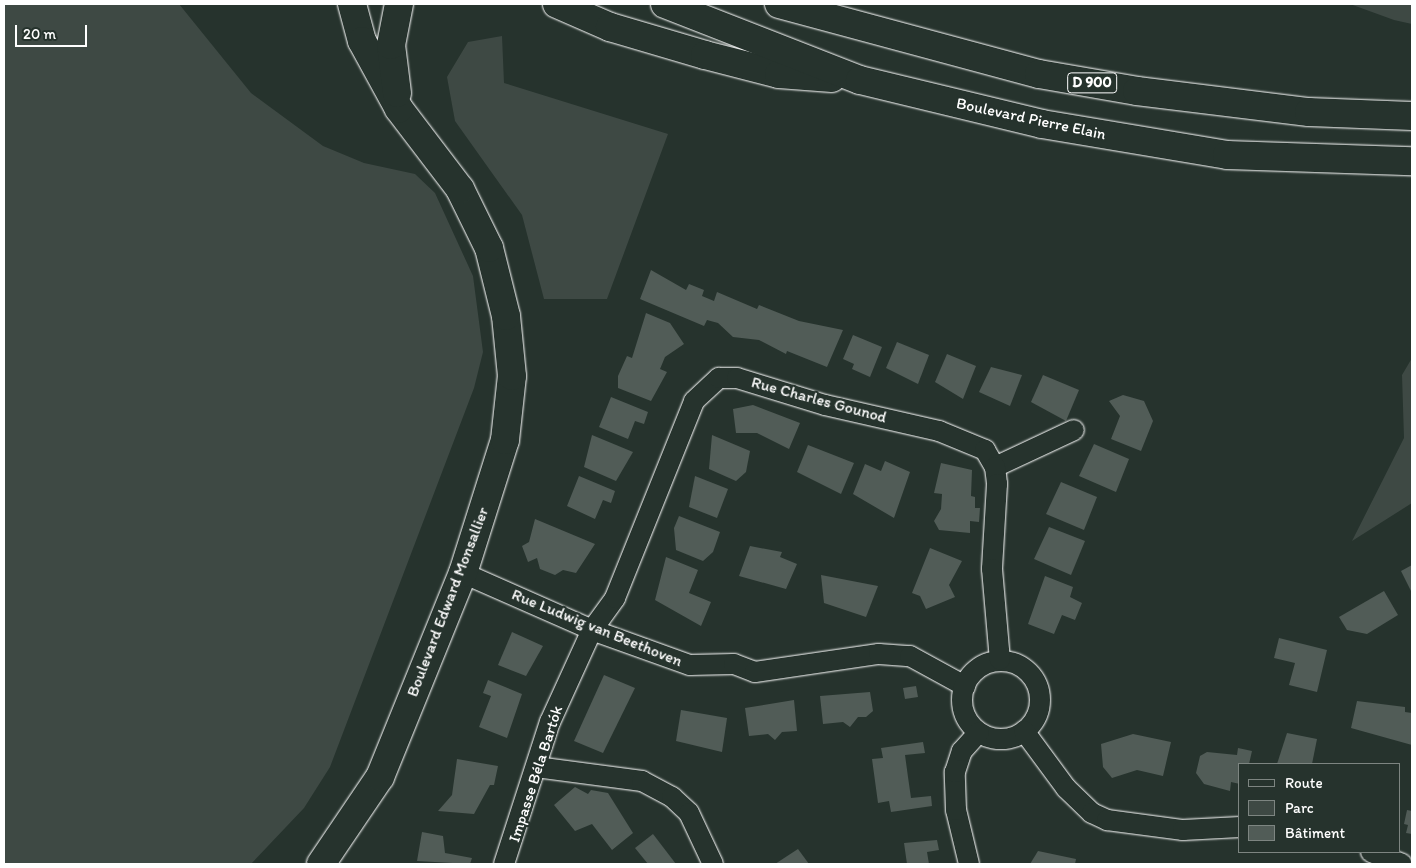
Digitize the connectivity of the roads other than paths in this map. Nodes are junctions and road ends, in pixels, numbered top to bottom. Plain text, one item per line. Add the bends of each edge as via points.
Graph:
1 (352, 4) edge
2 (399, 4) edge
3 (557, 4) edge
4 (665, 4) edge
5 (779, 4) edge
6 (860, 80) junction
7 (399, 110) junction
8 (1412, 116) edge
9 (1412, 161) edge
10 (1074, 430) dead end
11 (995, 467) junction
12 (463, 573) junction
13 (592, 630) junction
14 (1000, 660) junction
15 (965, 686) junction
16 (1024, 731) junction
17 (979, 732) junction
18 (536, 767) junction
19 (1238, 828) edge
20 (1374, 853) edge
21 (711, 861) edge
22 (321, 864) edge
23 (504, 864) edge
24 (969, 864) edge
25 (1402, 864) edge

1 - 7 main road, Boulevard Edward Monsallier via 362,41
2 - 7 main road via 391,45
3 - 6 main road via 610,27 714,58 780,74
4 - 6 main road, Boulevard Pierre Elain
5 - 8 main road, D 900 via 929,47 1117,88 1309,112
6 - 9 main road, Boulevard Pierre Elain via 1042,124 1227,155
7 - 12 main road, Boulevard Edward Monsallier via 460,189 488,248 506,316 512,376 505,440
10 - 11 street
11 - 13 street, Rue Charles Gounod via 985,450 972,440 825,405 737,378 719,378 694,401 615,598
11 - 14 street via 992,568
12 - 13 street, Rue Ludwig van Beethoven
12 - 22 main road, Boulevard Edward Monsallier via 380,777
13 - 15 street, Rue Ludwig van Beethoven via 690,665 734,664 755,672 879,654 910,656
13 - 18 street, Impasse Béla Bartók via 550,722
14 - 15 street via 977,669
14 - 16 street via 1028,671 1039,690 1038,713
15 - 17 street via 964,712
16 - 17 street via 1002,738
16 - 19 street via 1066,788 1092,813 1107,820 1183,830
17 - 24 street via 962,751 955,772 956,810
18 - 21 street via 642,781 672,797 689,813
18 - 23 street, Impasse Béla Bartók
20 - 25 street

